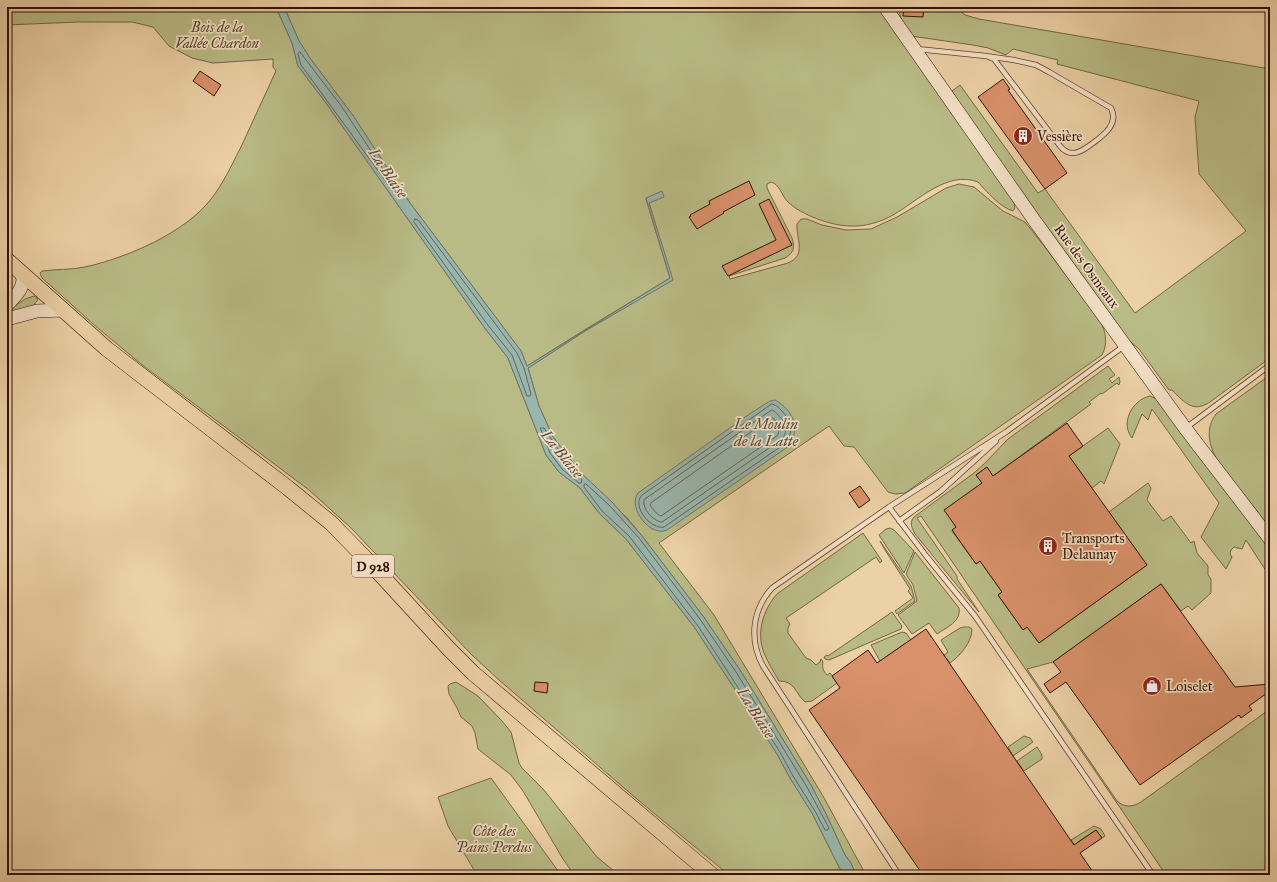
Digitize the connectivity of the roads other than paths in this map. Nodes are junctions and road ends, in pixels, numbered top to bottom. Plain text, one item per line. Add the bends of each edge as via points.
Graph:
1 (885, 7) edge
2 (914, 49) junction
3 (986, 56) junction
4 (7, 260) edge
5 (20, 271) junction
6 (7, 305) edge
7 (64, 310) junction
8 (7, 319) edge
9 (1125, 345) junction
10 (1270, 365) edge
11 (1185, 428) junction
12 (1006, 432) junction
13 (889, 507) junction
14 (899, 521) junction
15 (1270, 540) edge
16 (712, 875) edge
17 (899, 875) edge
18 (1153, 875) edge

1 - 2 main road, Rue des Osmeaux
2 - 3 lane
2 - 9 main road, Rue des Osmeaux
3 - 3 lane via 1028,63 1049,72 1111,108 1113,115 1110,128 1080,152 1071,153 1063,150 997,62
4 - 5 main road, D 928
5 - 6 main road via 23,282
5 - 7 main road, D 928
7 - 8 main road via 37,311
7 - 16 main road, D 928 via 107,349 316,510 364,557 472,673
9 - 11 main road, Rue des Osmeaux
9 - 12 lane
10 - 11 lane
11 - 15 main road, Rue des Osmeaux
12 - 13 lane
12 - 14 lane via 941,491
13 - 14 lane
13 - 17 lane via 772,588 761,603 754,632 756,651 763,666
14 - 18 lane via 975,616

